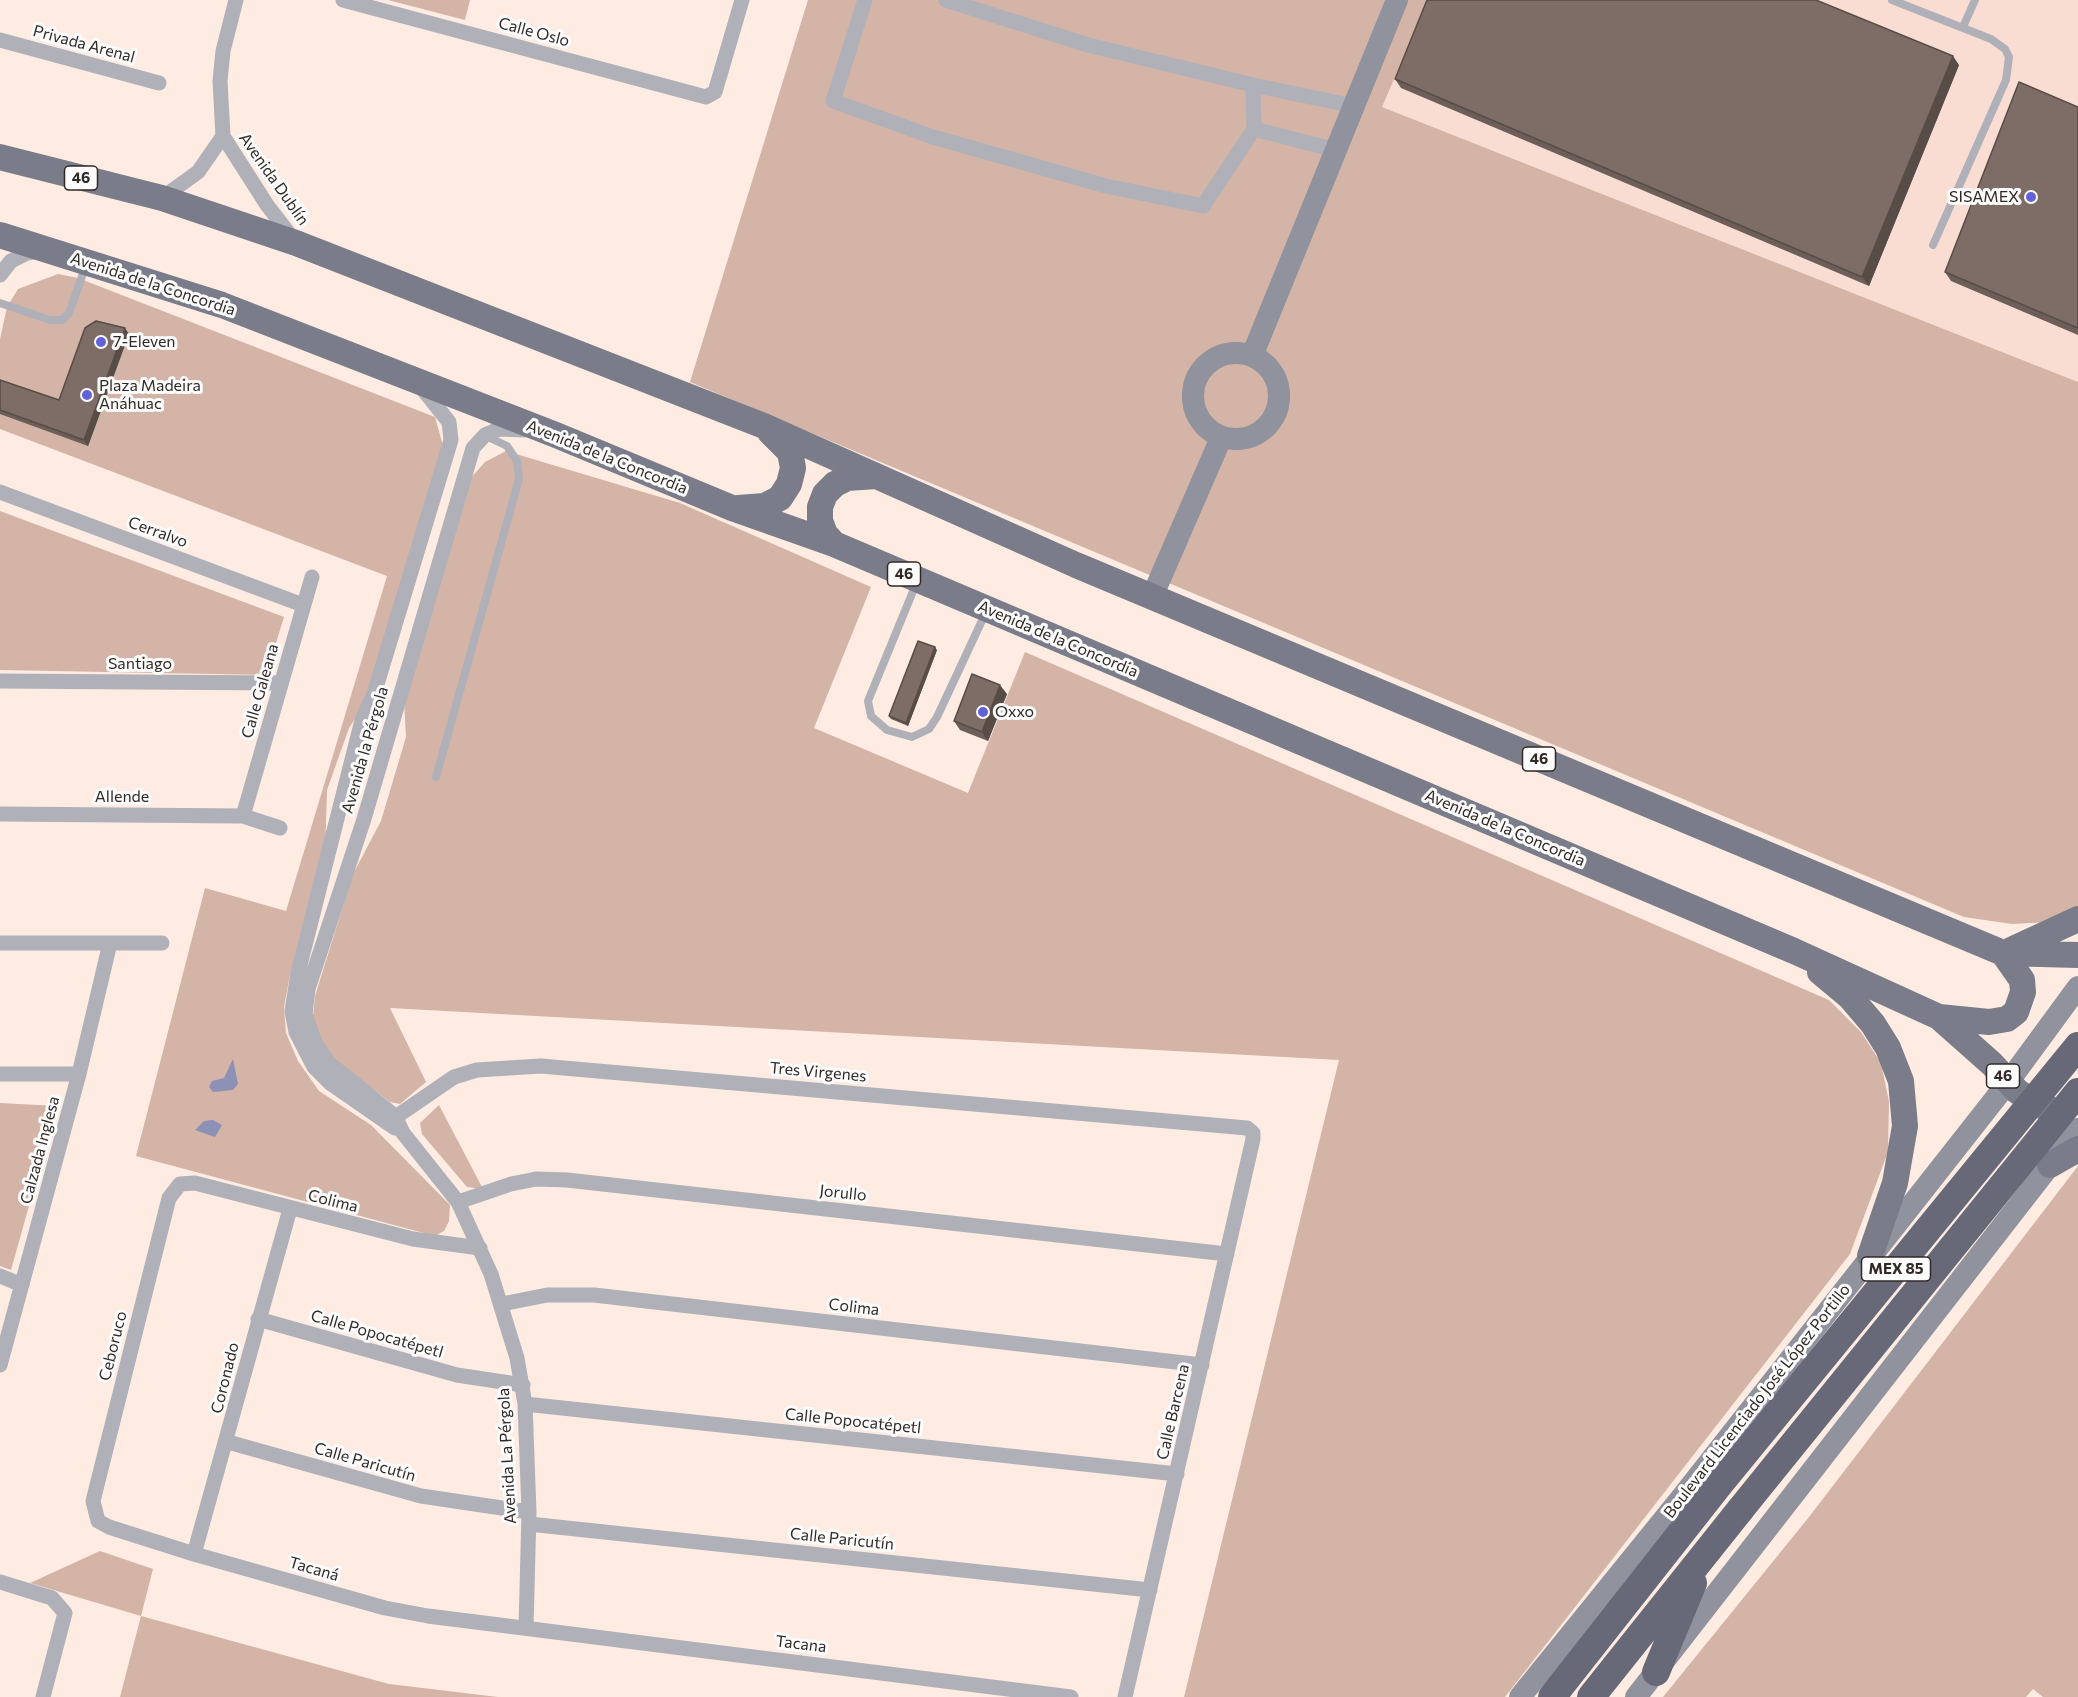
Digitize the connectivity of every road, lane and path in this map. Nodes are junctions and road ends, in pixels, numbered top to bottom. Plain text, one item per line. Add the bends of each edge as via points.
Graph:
1 (236, 0) edge
2 (343, 0) edge
3 (742, 0) edge
4 (865, 0) edge
5 (946, 0) edge
6 (1397, 0) edge
7 (1892, 0) edge
8 (1975, 0) edge
9 (1963, 27) junction
10 (0, 40) edge
11 (159, 83) dead end
12 (1253, 85) junction
13 (1354, 106) junction
14 (1254, 129) junction
15 (223, 136) junction
16 (1336, 150) junction
17 (0, 157) edge
18 (162, 198) junction
19 (0, 235) edge
20 (296, 243) junction
21 (1933, 245) dead end
22 (52, 250) junction
23 (87, 261) junction
24 (0, 276) edge
25 (0, 303) edge
26 (1252, 356) junction
27 (414, 380) junction
28 (764, 426) junction
29 (485, 435) junction
30 (556, 435) junction
31 (1221, 438) junction
32 (876, 476) junction
33 (0, 492) edge
34 (732, 508) junction
35 (834, 544) junction
36 (312, 577) dead end
37 (918, 580) junction
38 (1152, 597) junction
39 (303, 605) junction
40 (987, 609) junction
41 (0, 681) edge
42 (281, 683) junction
43 (374, 694) junction
44 (397, 702) junction
45 (436, 777) dead end
46 (0, 814) edge
47 (243, 816) junction
48 (280, 828) dead end
49 (332, 839) junction
50 (354, 844) junction
51 (2078, 919) edge
52 (0, 943) edge
53 (110, 943) junction
54 (162, 943) dead end
55 (1794, 951) junction
56 (2003, 953) junction
57 (2078, 955) edge
58 (2078, 987) edge
59 (1939, 1017) junction
60 (2078, 1046) edge
61 (0, 1074) edge
62 (79, 1074) junction
63 (2009, 1081) junction
64 (2078, 1092) edge
65 (2078, 1109) edge
66 (391, 1120) junction
67 (2078, 1129) edge
68 (1253, 1140) joint
69 (2078, 1149) edge
70 (1951, 1152) junction
71 (2050, 1164) junction
72 (180, 1184) joint
73 (458, 1202) junction
74 (2020, 1203) junction
75 (290, 1209) junction
76 (480, 1248) junction
77 (1227, 1254) junction
78 (1870, 1256) junction
79 (0, 1276) edge
80 (22, 1285) junction
81 (502, 1304) junction
82 (258, 1319) junction
83 (0, 1365) edge
84 (1202, 1365) junction
85 (523, 1385) junction
86 (525, 1404) junction
87 (228, 1442) junction
88 (1177, 1474) junction
89 (529, 1518) junction
90 (98, 1521) joint
91 (1706, 1551) junction
92 (194, 1554) junction
93 (0, 1582) edge
94 (1150, 1590) junction
95 (526, 1628) junction
96 (1656, 1672) junction
97 (1126, 1695) edge
98 (43, 1697) edge
99 (1071, 1697) edge
100 (1520, 1697) edge
101 (1552, 1697) edge
102 (1592, 1697) edge
103 (1636, 1697) edge

1 - 15 street, Avenida Dublín via 220,81
2 - 3 street, Calle Oslo via 706,97 715,92
4 - 14 street via 833,101 933,138 1106,186 1203,206
5 - 12 street via 1088,45
6 - 13 street
7 - 9 lane
8 - 9 lane
9 - 21 lane via 2005,49 2009,66
10 - 11 street, Privada Arenal
12 - 13 street
12 - 14 street
13 - 16 street
14 - 16 street
15 - 18 street, Avenida Dublín via 198,172
15 - 20 street, Avenida Dublín
16 - 26 street
17 - 18 main road, 46
18 - 20 main road, 46
19 - 22 main road, Avenida de la Concordia / 46
20 - 28 main road, 46
22 - 23 main road, Avenida de la Concordia / 46
22 - 24 street via 27,253 11,261
23 - 25 lane via 69,313 62,320 50,320
23 - 27 main road, Avenida de la Concordia / 46 via 222,305
26 - 31 street via 1275,375 1279,405 1264,430 1236,440
26 - 31 street via 1239,352 1219,356 1202,368 1195,380 1192,394 1196,414
27 - 30 main road, Avenida de la Concordia / 46
27 - 43 street, Avenida la Pérgola via 449,422 451,440
28 - 32 main road, 46
28 - 34 main road via 790,452 793,468 789,484 780,498 765,507
29 - 30 street via 499,429
29 - 44 street, Avenida la Pérgola via 473,448
29 - 45 lane via 507,447 517,461 519,479
30 - 34 main road, Avenida de la Concordia / 46
31 - 38 street
32 - 35 main road via 847,478 825,494 820,521
32 - 38 main road, 46
33 - 39 street, Cerralvo
34 - 35 main road, Avenida de la Concordia / 46
35 - 37 main road, Avenida de la Concordia / 46
36 - 39 street, Calle Galeana
37 - 40 main road, Avenida de la Concordia / 46
37 - 40 lane via 868,701 871,716 887,730 912,737 929,729
38 - 56 main road, 46
39 - 42 street, Calle Galeana
40 - 55 main road, Avenida de la Concordia / 46
41 - 42 street, Santiago
42 - 47 street, Calle Galeana
43 - 44 street
43 - 49 street, Avenida la Pérgola via 362,720
44 - 50 street, Avenida la Pérgola
46 - 47 street, Allende
47 - 48 street, Allende
49 - 50 street
49 - 66 street, Avenida la Pérgola via 298,973 292,1011 296,1032 322,1075
50 - 66 street, Avenida la Pérgola via 308,989 305,1014 315,1042 329,1063
51 - 56 main road
52 - 53 street
53 - 54 street
53 - 62 street, Calzada Inglesa
55 - 59 main road, Avenida de la Concordia / 46
55 - 78 main road via 1850,997 1873,1024 1901,1081 1905,1126 1895,1183
56 - 57 main road, 46
56 - 59 main road via 2022,980 2023,992 2016,1012 2007,1019 1989,1022
58 - 63 street, Boulevard Licenciado José López Portillo
59 - 63 main road, Avenida de la Concordia / 46
60 - 101 highway, Boulevard Licenciado José López Portillo / MEX 85, bridge via 1714,1491
61 - 62 street
62 - 80 street, Calzada Inglesa
63 - 65 main road, Avenida de la Concordia / 46 via 2042,1106
63 - 70 street, Boulevard Licenciado José López Portillo
64 - 91 highway, MEX 85, bridge
66 - 68 street, Tres Virgenes via 454,1077 477,1070 540,1066 1239,1126 1253,1133
66 - 73 street, Avenida La Pérgola
67 - 71 street
68 - 77 street, Calle Barcena
69 - 71 main road
70 - 74 street via 1972,1142 2006,1150 2020,1169 2024,1192
70 - 78 street, Boulevard Licenciado José López Portillo
71 - 74 street
72 - 75 street, Colima via 195,1183
72 - 90 street, Ceboruco via 169,1198 93,1501
73 - 76 street, Avenida La Pérgola
73 - 77 street, Jorullo via 511,1184 536,1179 567,1180
74 - 96 street
75 - 76 street, Colima via 413,1239
75 - 82 street, Coronado
76 - 81 street, Avenida La Pérgola
77 - 84 street, Calle Barcena
78 - 100 street, Boulevard Licenciado José López Portillo
79 - 80 street
80 - 83 street, Calzada Inglesa
81 - 84 street, Colima via 547,1295 594,1295
81 - 85 street, Avenida La Pérgola
82 - 85 street, Calle Popocatépetl via 457,1375
82 - 87 street, Coronado
84 - 88 street, Calle Barcena
85 - 86 street, Avenida La Pérgola
86 - 88 street, Calle Popocatépetl
86 - 89 street, Avenida La Pérgola
87 - 89 street, Calle Paricutín via 421,1496
87 - 92 street, Coronado
88 - 94 street, Calle Barcena
89 - 94 street, Calle Paricutín
89 - 95 street, Avenida La Pérgola
90 - 92 street, Tacaná
91 - 96 highway
91 - 102 highway, MEX 85
92 - 95 street, Tacaná via 385,1608
93 - 98 street via 52,1598 65,1613
94 - 97 street, Calle Barcena
95 - 99 street, Tacana
96 - 103 street

